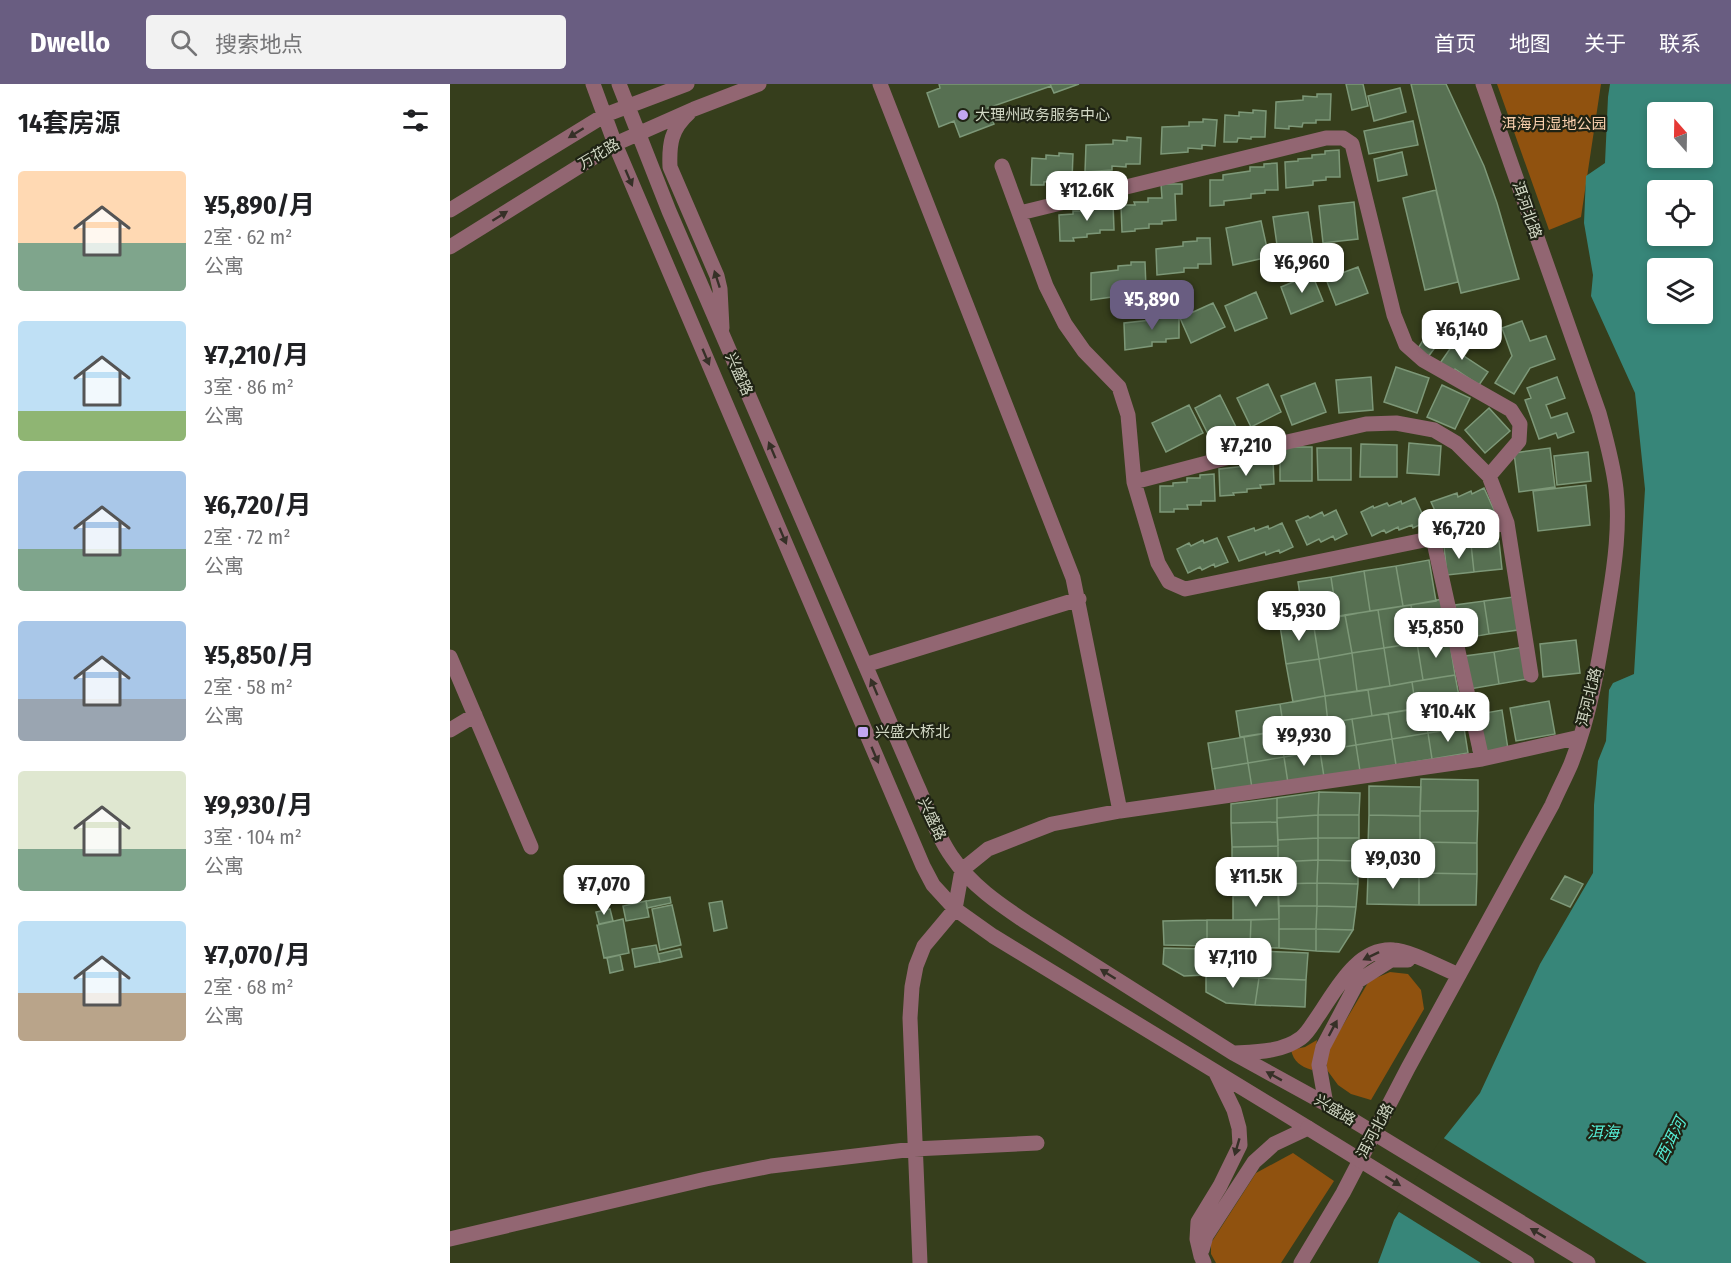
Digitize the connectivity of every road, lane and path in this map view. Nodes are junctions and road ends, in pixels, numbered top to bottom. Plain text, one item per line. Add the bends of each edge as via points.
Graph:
1 (593, 84) edge
2 (619, 84) edge
3 (687, 84) edge
4 (759, 84) edge
5 (879, 84) edge
6 (1483, 84) edge
7 (627, 106) junction
8 (694, 109) junction
9 (605, 115) junction
10 (637, 133) junction
11 (615, 144) junction
12 (1002, 166) dead end
13 (450, 210) edge
14 (1020, 213) junction
15 (450, 247) edge
16 (722, 337) junction
17 (1489, 476) junction
18 (1134, 482) junction
19 (1507, 523) junction
20 (1433, 538) junction
21 (1078, 599) junction
22 (450, 657) edge
23 (865, 665) junction
24 (1531, 675) dead end
25 (475, 715) junction
26 (450, 730) edge
27 (1580, 737) junction
28 (1482, 759) junction
29 (1120, 811) junction
30 (531, 847) dead end
31 (962, 870) junction
32 (955, 909) junction
33 (1426, 961) junction
34 (1459, 975) junction
35 (1233, 1053) junction
36 (1216, 1073) junction
37 (1326, 1104) junction
38 (1308, 1128) junction
39 (1037, 1143) dead end
40 (914, 1149) junction
41 (450, 1239) edge
42 (1202, 1260) edge
43 (920, 1263) edge
44 (1301, 1263) edge
45 (1527, 1263) edge
46 (1588, 1263) edge

1 - 9 street, 兴盛路
2 - 7 street, 兴盛路
3 - 7 street, 万花路
4 - 8 street, 万花路
5 - 21 street
6 - 27 street, 洱河北路 via 1599,414 1616,491 1614,565 1602,642
7 - 9 street, 万花路
7 - 10 street, 兴盛路
8 - 10 street, 万花路
16 -> 8 street via 717,276 670,167 675,129
9 - 11 street, 兴盛路
9 -> 13 street, 万花路
10 - 11 street, 万花路
10 - 16 street, 兴盛路
15 -> 11 street, 万花路
11 -> 32 street, 兴盛路 via 923,866 933,885
12 - 14 street
14 - 17 street via 1326,138 1343,138 1352,144 1394,315 1406,345 1423,360 1511,410 1520,424 1519,441
14 - 18 street via 1046,286 1065,324 1084,351 1119,387 1128,415
23 -> 16 street, 兴盛路
17 - 18 street via 1456,442 1434,430 1396,423 1335,430
17 - 19 street
18 - 20 street via 1158,563 1169,582 1185,589
19 - 20 street
19 - 24 street
20 - 28 street
21 - 23 street
21 - 29 street
22 - 25 street
31 -> 23 street, 兴盛路 via 945,847
25 - 26 street
25 - 30 street
27 - 28 street
27 - 34 street, 洱河北路 via 1552,805
28 - 29 street
29 - 31 street via 1022,834 988,849
31 - 32 street
35 -> 31 street, 兴盛路 via 1026,922 995,901
32 - 36 street, 兴盛路
32 - 40 street via 924,946 912,987
33 - 34 street
33 -> 35 street via 1395,950 1372,953 1343,980 1302,1037 1266,1052
37 -> 33 street via 1320,1065 1323,1047 1358,981 1391,960
34 - 44 street, 洱河北路 via 1343,1193
37 -> 35 street, 兴盛路
36 - 38 street, 兴盛路
36 -> 42 street via 1234,1110 1240,1145 1198,1222
46 -> 37 street, 兴盛路, bridge
38 - 42 street via 1275,1144 1254,1162 1206,1236
38 -> 45 street, 兴盛路, bridge
39 - 40 street
40 - 41 street via 771,1166
40 - 43 street

